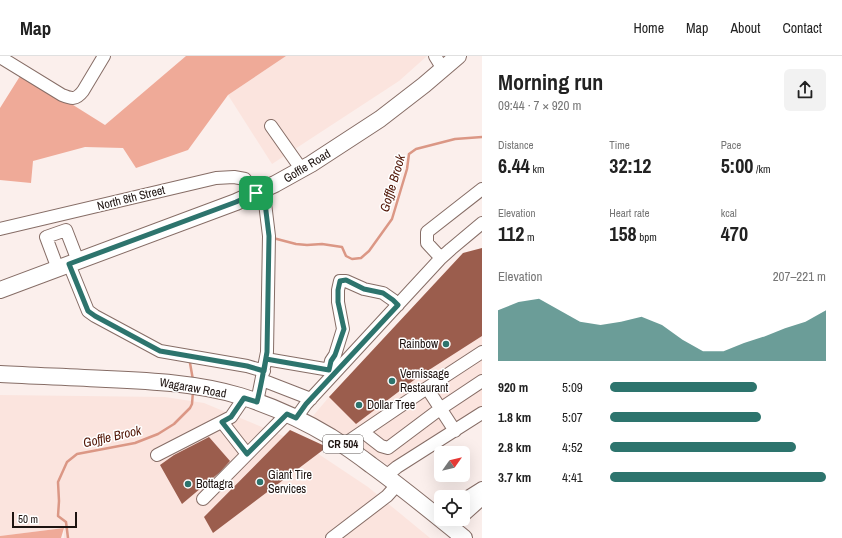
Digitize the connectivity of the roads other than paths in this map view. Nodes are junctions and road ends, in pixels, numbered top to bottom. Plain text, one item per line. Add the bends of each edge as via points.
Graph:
1 (104, 56) edge
2 (458, 56) edge
3 (0, 57) edge
4 (439, 62) edge
5 (271, 126) dead end
6 (302, 170) junction
7 (482, 189) edge
8 (258, 192) junction
9 (482, 223) edge
10 (0, 229) edge
11 (441, 258) junction
12 (68, 265) junction
13 (0, 290) edge
14 (398, 305) junction
15 (482, 352) edge
16 (266, 359) junction
17 (333, 370) junction
18 (0, 374) edge
19 (263, 376) junction
20 (482, 382) edge
21 (427, 388) junction
22 (310, 399) junction
23 (251, 400) junction
24 (440, 409) junction
25 (482, 414) edge
26 (292, 416) junction
27 (222, 422) junction
28 (455, 430) junction
29 (363, 432) junction
30 (343, 445) junction
31 (247, 454) junction
32 (157, 455) dead end
33 (392, 480) junction
34 (482, 488) edge
35 (470, 496) edge
36 (203, 498) dead end
37 (482, 499) edge
38 (470, 510) edge
39 (434, 511) edge
40 (453, 526) edge
41 (332, 538) edge
42 (464, 538) edge

1 - 3 street via 83,91 74,98 49,87
2 - 4 main road, Goffle Road
4 - 6 main road, Goffle Road via 403,102
5 - 6 street
6 - 8 main road, Goffle Road
7 - 11 street via 427,232 427,243
8 - 10 street, North 8th Street via 245,179 216,178
8 - 12 main road, Goffle Road
8 - 16 street via 265,203 269,236
9 - 11 street
11 - 14 street
12 - 13 main road, Goffle Road
12 - 19 street via 88,311 95,316 160,351 247,366
14 - 17 street
14 - 17 street via 383,293 364,289 346,280 340,281 338,302 344,329 331,361
15 - 21 street
16 - 17 street
16 - 19 street
17 - 22 street
18 - 23 main road, Wagaraw Road / CR 504 via 186,385
19 - 22 street
19 - 23 street
20 - 24 street
21 - 24 street
21 - 29 street
22 - 26 street
23 - 26 main road, Wagaraw Road / CR 504
23 - 27 street
24 - 28 street
24 - 29 street via 388,448 381,446
25 - 28 street
26 - 30 main road, Wagaraw Road / CR 504
26 - 31 street
27 - 31 street
27 - 32 street
28 - 33 street via 397,467
29 - 30 street
30 - 33 main road, Wagaraw Road / CR 504
31 - 36 street
33 - 39 main road, Wagaraw Road / CR 504
33 - 41 street via 387,496
34 - 35 street
37 - 38 street
40 - 42 main road, Wagaraw Road / CR 504

